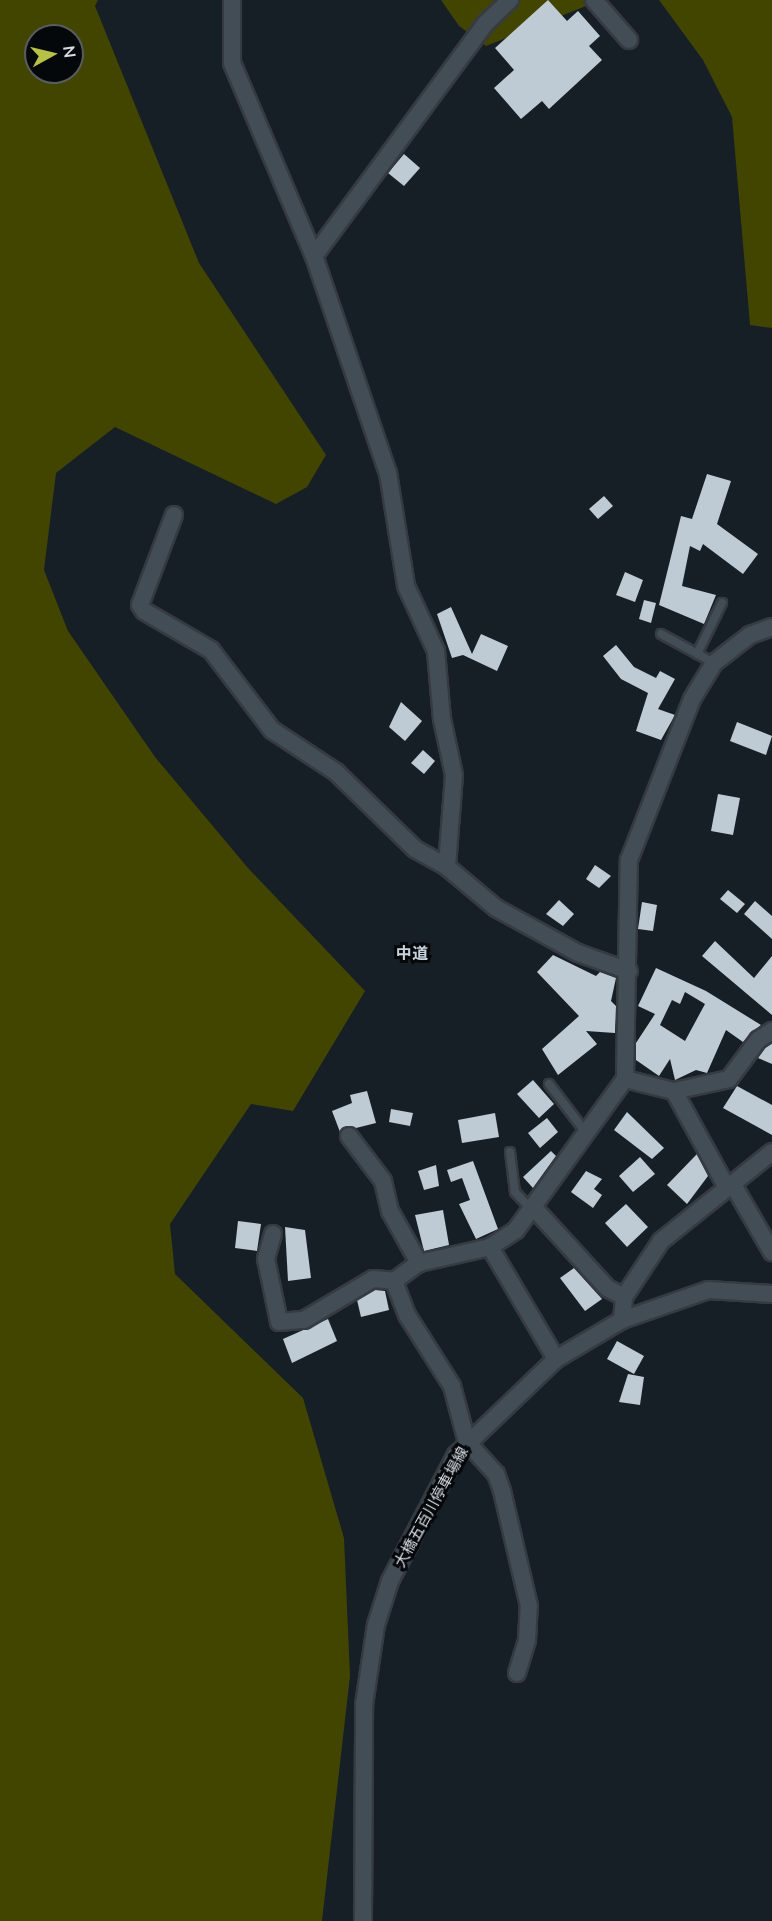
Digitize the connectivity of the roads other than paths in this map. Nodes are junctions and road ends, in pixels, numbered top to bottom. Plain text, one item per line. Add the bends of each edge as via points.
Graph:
1 (232, 0) edge
2 (510, 0) edge
3 (594, 0) edge
4 (629, 40) dead end
5 (314, 256) junction
6 (174, 515) dead end
7 (722, 603) dead end
8 (772, 627) edge
9 (661, 634) dead end
10 (697, 654) junction
11 (714, 663) junction
12 (447, 867) junction
13 (629, 971) junction
14 (772, 1031) edge
15 (625, 1079) junction
16 (549, 1084) dead end
17 (674, 1091) junction
18 (587, 1134) junction
19 (349, 1136) dead end
20 (510, 1152) dead end
21 (772, 1152) edge
22 (729, 1184) junction
23 (533, 1209) junction
24 (273, 1234) dead end
25 (489, 1247) junction
26 (772, 1252) edge
27 (419, 1263) junction
28 (394, 1281) junction
29 (772, 1294) edge
30 (624, 1297) junction
31 (622, 1320) junction
32 (556, 1359) junction
33 (467, 1442) junction
34 (516, 1673) dead end
35 (363, 1921) edge

1 - 5 street via 232,63
2 - 5 street via 485,24
3 - 4 street
5 - 12 street via 388,473 406,586 436,651 442,719 454,775
6 - 12 street via 140,605 144,611 211,650 272,730 336,772 415,849
7 - 10 lane
8 - 11 street via 750,635
9 - 10 lane
10 - 11 lane
11 - 13 street via 692,699 629,860
12 - 13 street via 496,908 578,953
13 - 15 street
14 - 17 street via 758,1040 737,1075
15 - 17 street
15 - 18 street
16 - 18 lane
17 - 22 street
18 - 23 street
19 - 27 street via 383,1181 390,1211
20 - 23 lane via 515,1192
21 - 22 street
22 - 26 street
22 - 30 street via 661,1241
23 - 25 street
23 - 30 street via 607,1288
24 - 28 street via 266,1259 279,1322 304,1320 373,1280
25 - 27 street
25 - 32 street
27 - 28 street
28 - 33 street via 407,1315 452,1386
29 - 31 street, 大橋五百川停車場線 via 708,1290
30 - 31 street
31 - 32 street, 大橋五百川停車場線
32 - 33 street, 大橋五百川停車場線
33 - 34 street via 496,1474 526,1593 528,1640
33 - 35 street, 大橋五百川停車場線 via 390,1581 376,1625 364,1706

